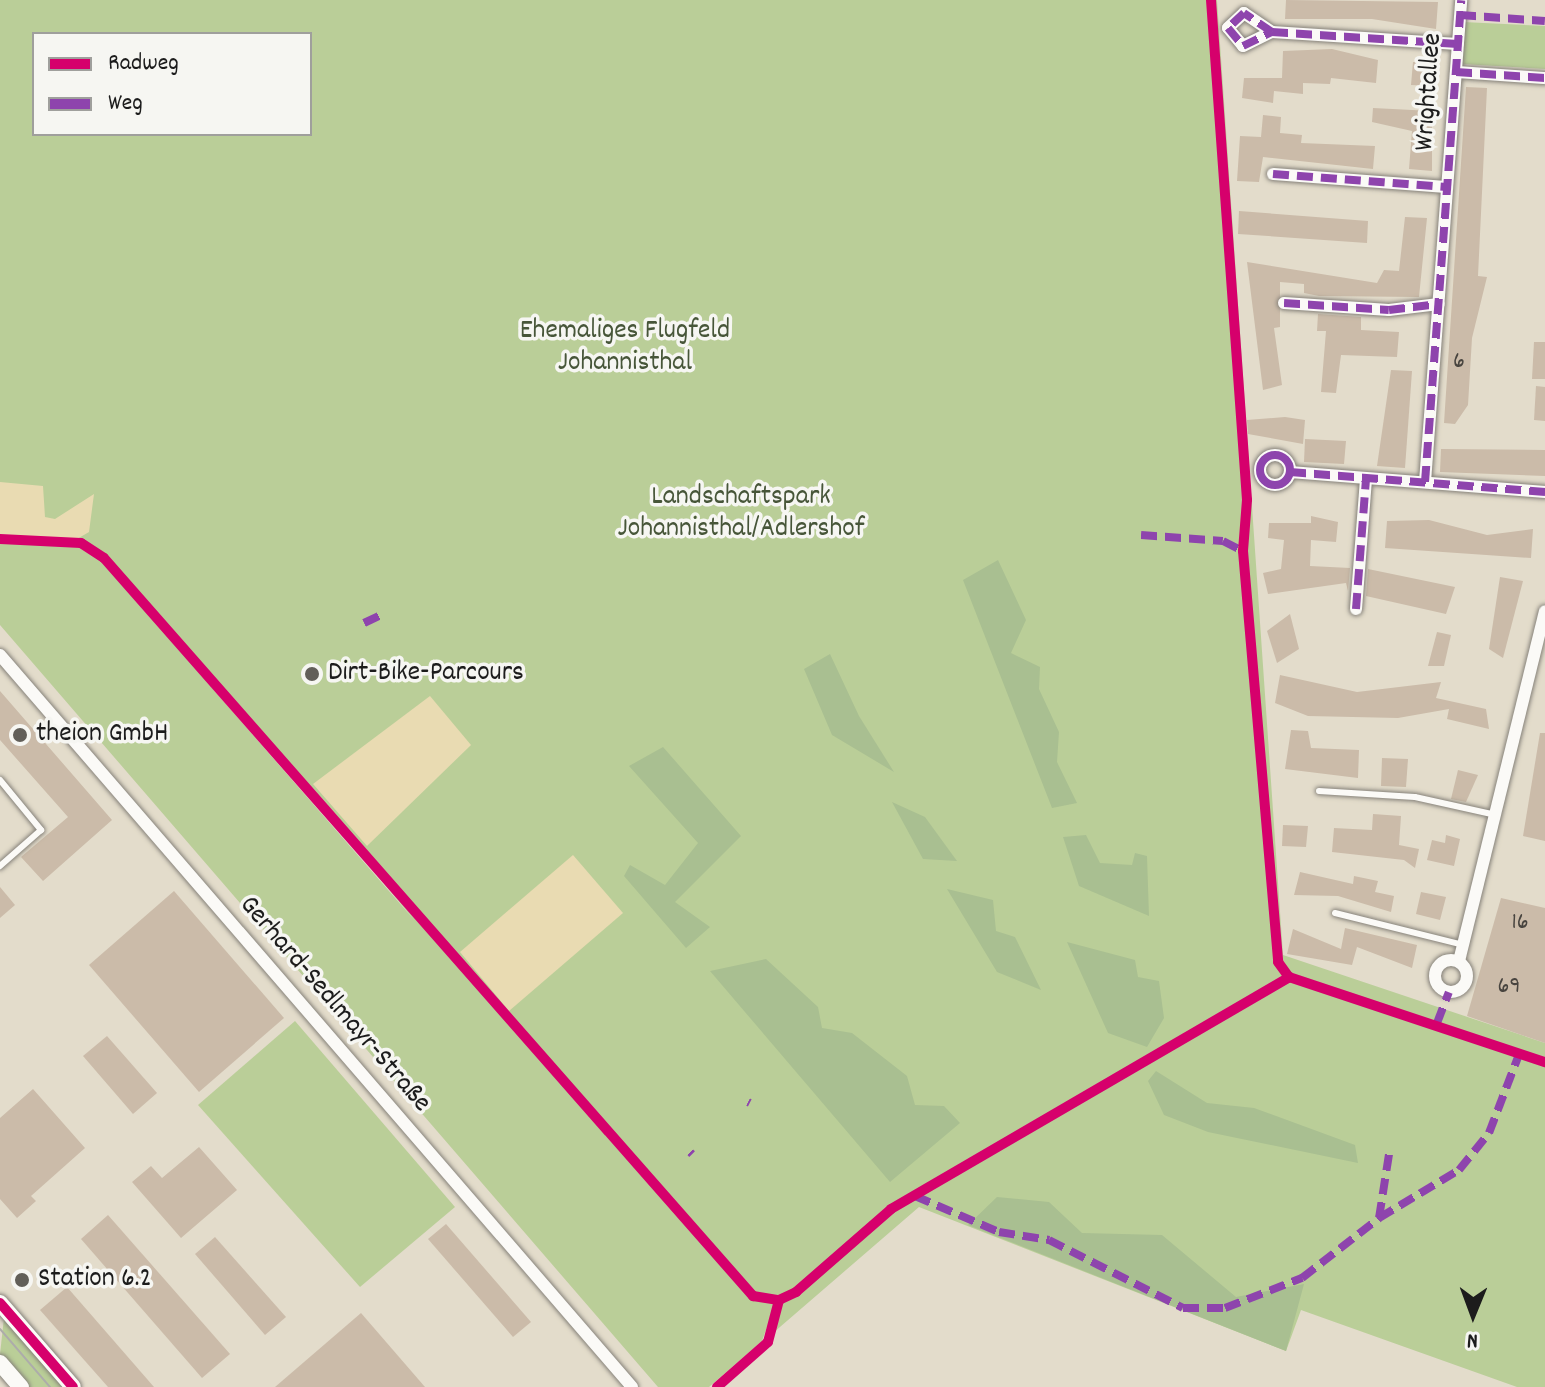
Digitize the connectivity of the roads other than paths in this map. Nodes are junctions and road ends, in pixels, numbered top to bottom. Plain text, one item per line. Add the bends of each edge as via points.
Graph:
1 (1461, 0) edge
2 (1272, 32) dead end
3 (1458, 44) junction
4 (1456, 72) junction
5 (1545, 78) edge
6 (1273, 174) dead end
7 (1447, 187) junction
8 (1284, 303) dead end
9 (1439, 304) junction
10 (1290, 472) dead end
11 (1366, 479) junction
12 (1425, 482) junction
13 (1545, 492) edge
14 (1356, 609) dead end
15 (1545, 611) edge
16 (0, 655) edge
17 (0, 780) edge
18 (1319, 791) dead end
19 (1496, 815) junction
20 (0, 866) edge
21 (1335, 913) dead end
22 (1463, 945) junction
23 (1459, 961) dead end
24 (0, 1303) edge
25 (0, 1363) edge
26 (21, 1387) edge
27 (73, 1387) edge
28 (632, 1387) edge

1 - 3 street, Wrightallee
2 - 3 street
3 - 4 street, Wrightallee
4 - 5 street
4 - 7 street, Wrightallee
6 - 7 street, Wrightallee
7 - 9 street, Wrightallee
8 - 9 street via 1389,310
9 - 12 street, Wrightallee
10 - 11 street
11 - 12 street
11 - 14 street
12 - 13 street
15 - 19 street
16 - 28 street, Gerhard-Sedlmayr-Straße
17 - 20 lane via 41,830
18 - 19 lane via 1415,797
19 - 22 street
21 - 22 lane
22 - 23 street
24 - 27 main road
25 - 26 main road

